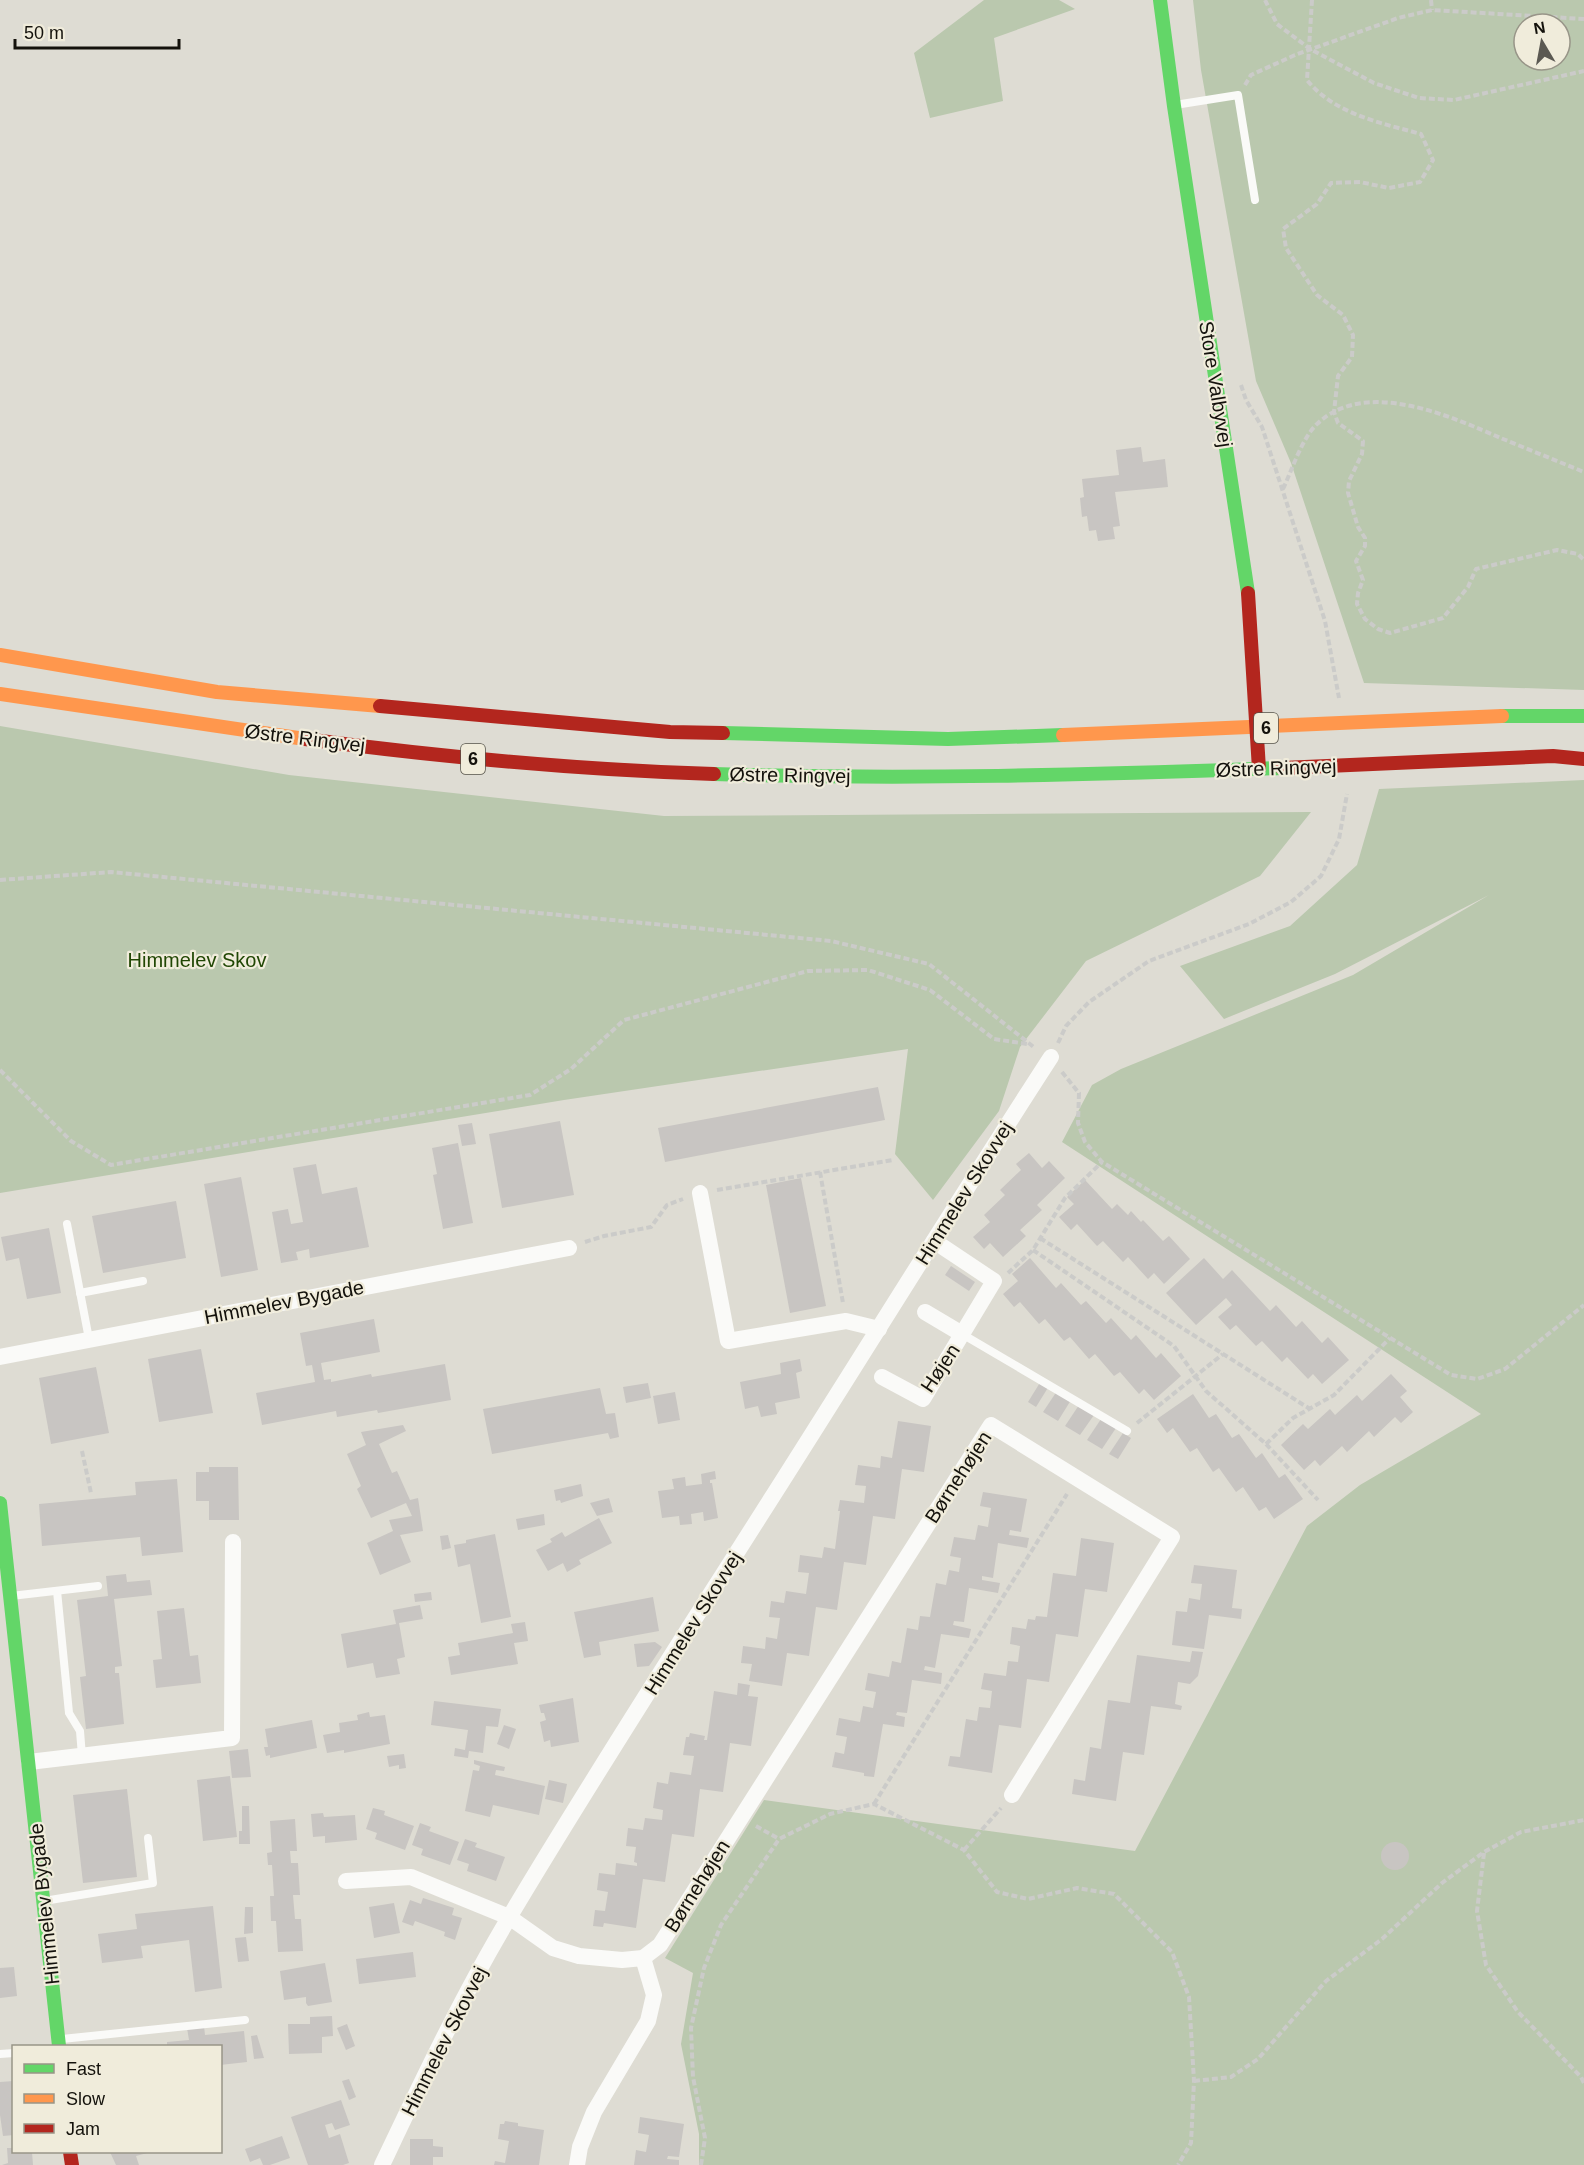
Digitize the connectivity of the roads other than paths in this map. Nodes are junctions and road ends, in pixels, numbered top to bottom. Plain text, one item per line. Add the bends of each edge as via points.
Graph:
1 (1160, 0) edge
2 (1174, 106) junction
3 (1255, 200) dead end
4 (0, 655) edge
5 (0, 694) edge
6 (1584, 716) edge
7 (1258, 728) junction
8 (1584, 759) edge
9 (1259, 768) junction
10 (1051, 1057) road end
11 (700, 1193) road end
12 (67, 1224) dead end
13 (934, 1241) junction
14 (569, 1248) dead end
15 (143, 1281) dead end
16 (80, 1293) junction
17 (925, 1312) dead end
18 (879, 1329) junction
19 (962, 1334) junction
20 (89, 1339) junction
21 (0, 1357) edge
22 (882, 1377) dead end
23 (1127, 1431) road end
24 (0, 1503) edge
25 (233, 1542) dead end
26 (98, 1586) dead end
27 (57, 1591) junction
28 (11, 1596) junction
29 (82, 1756) junction
30 (29, 1762) junction
31 (1012, 1795) road end
32 (148, 1838) dead end
33 (346, 1881) dead end
34 (44, 1901) junction
35 (509, 1917) junction
36 (643, 1958) junction
37 (245, 2020) dead end
38 (58, 2043) edge
39 (382, 2165) edge
40 (577, 2165) edge

1 - 2 main road, Store Valbyvej
2 - 3 lane via 1238,95
2 - 7 main road, Store Valbyvej via 1250,608
4 - 7 main road, Østre Ringvej / 6 via 217,692 670,732 948,739
5 - 9 main road, Østre Ringvej / 6 via 162,720 449,757 668,772 950,778
6 - 7 main road, Østre Ringvej / 6 via 1527,715
7 - 9 main road, Store Valbyvej
8 - 9 main road, Østre Ringvej / 6 via 1553,756
10 - 13 street, Himmelev Skovvej
11 - 18 street via 728,1341 846,1322
12 - 16 lane
13 - 18 street, Himmelev Skovvej
13 - 19 street, Højen via 994,1281
14 - 20 street, Himmelev Bygade
15 - 16 lane
16 - 20 lane
17 - 19 street, Højen
18 - 35 street, Himmelev Skovvej
19 - 22 street, Højen via 923,1399
19 - 23 lane
20 - 21 street, Himmelev Bygade
24 - 28 main road, Himmelev Bygade
25 - 29 street via 232,1738
26 - 27 lane
27 - 28 lane
27 - 29 lane via 69,1713 80,1731
28 - 30 main road, Himmelev Bygade via 14,1662
29 - 30 street
30 - 34 main road, Himmelev Bygade
31 - 36 street, Børnehøjen via 1172,1537 991,1425 660,1945
32 - 34 lane via 153,1883
33 - 35 street via 411,1877
34 - 38 main road, Himmelev Bygade
35 - 36 street via 554,1948 579,1956
35 - 39 street, Himmelev Skovvej via 438,2048
36 - 40 street via 654,1995 648,2021 594,2112
37 - 38 lane

